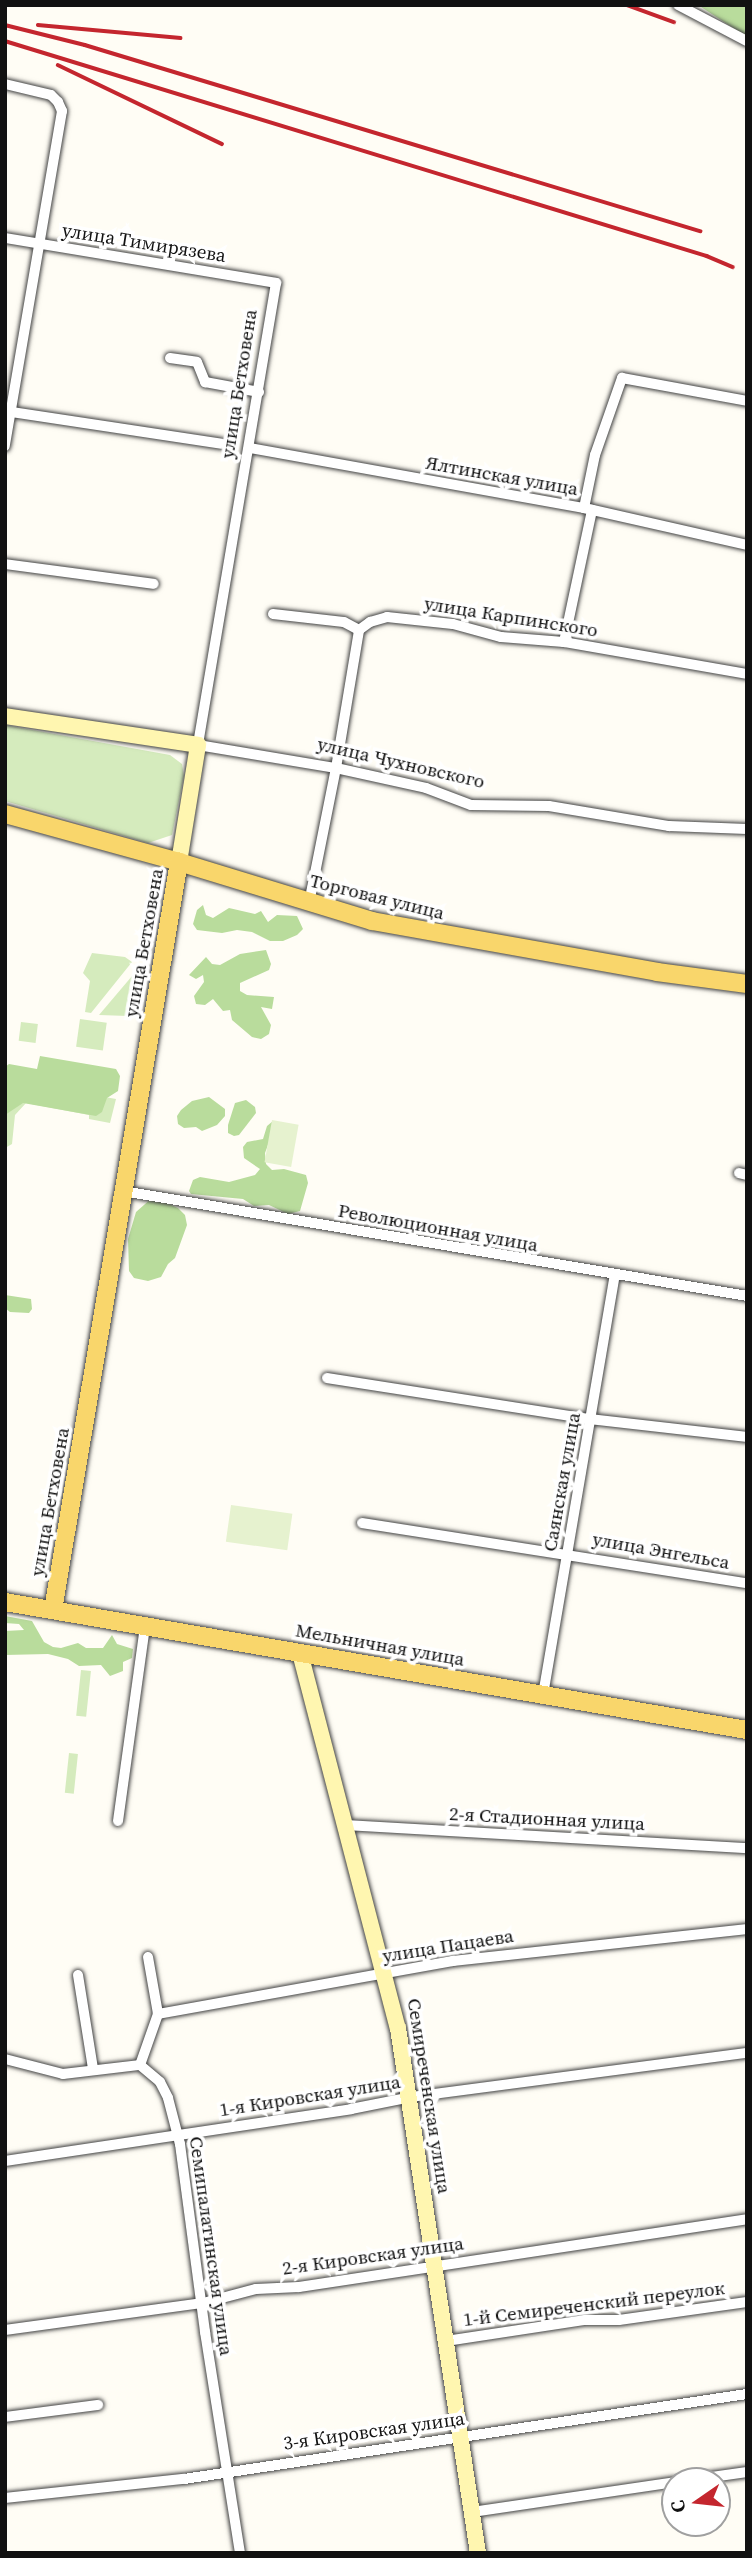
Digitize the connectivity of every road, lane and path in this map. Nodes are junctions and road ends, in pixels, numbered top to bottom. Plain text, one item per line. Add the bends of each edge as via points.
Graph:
1 (678, 5) edge
2 (747, 41) edge
3 (5, 84) edge
4 (5, 237) edge
5 (39, 244) junction
6 (276, 283) joint
7 (170, 358) dead end
8 (259, 392) junction
9 (747, 401) edge
10 (8, 412) edge
11 (222, 444) dead end
12 (5, 446) edge
13 (250, 448) junction
14 (588, 509) junction
15 (747, 545) edge
16 (5, 564) edge
17 (154, 584) dead end
18 (273, 614) dead end
19 (359, 630) junction
20 (564, 642) junction
21 (747, 674) edge
22 (5, 716) edge
23 (198, 745) junction
24 (336, 768) junction
25 (5, 814) edge
26 (747, 829) edge
27 (179, 862) junction
28 (309, 903) junction
29 (747, 984) edge
30 (123, 1191) junction
31 (615, 1275) junction
32 (747, 1296) edge
33 (327, 1378) dead end
34 (590, 1419) junction
35 (747, 1437) edge
36 (362, 1523) dead end
37 (568, 1553) junction
38 (747, 1583) edge
39 (5, 1602) edge
40 (53, 1610) junction
41 (145, 1626) junction
42 (300, 1653) junction
43 (543, 1695) junction
44 (747, 1730) edge
45 (118, 1821) dead end
46 (346, 1825) junction
47 (747, 1848) edge
48 (747, 1929) edge
49 (148, 1957) dead end
50 (386, 1973) junction
51 (78, 1975) dead end
52 (158, 2014) junction
53 (747, 2053) edge
54 (5, 2059) edge
55 (140, 2065) junction
56 (93, 2069) junction
57 (411, 2097) junction
58 (178, 2133) junction
59 (5, 2161) edge
60 (747, 2219) edge
61 (434, 2265) junction
62 (747, 2302) edge
63 (203, 2303) junction
64 (5, 2330) edge
65 (446, 2341) junction
66 (747, 2394) edge
67 (98, 2404) dead end
68 (5, 2417) edge
69 (460, 2437) junction
70 (229, 2470) junction
71 (661, 2484) edge
72 (5, 2498) edge
73 (472, 2512) junction
74 (240, 2553) edge
75 (478, 2553) edge

1 - 2 street
3 - 5 street via 51,95 62,111
4 - 5 street, улица Тимирязева
5 - 6 street, улица Тимирязева
5 - 10 street
6 - 8 street, улица Бетховена
7 - 8 street via 197,362 205,383
8 - 13 street, улица Бетховена
9 - 14 street via 622,378 596,455
10 - 11 street
10 - 12 street
13 - 14 street, Ялтинская улица
13 - 23 street, улица Бетховена
14 - 15 street, Ялтинская улица
14 - 20 street
16 - 17 street
18 - 19 street via 344,622
19 - 20 street, улица Карпинского via 387,617 453,624 501,637
19 - 24 street
20 - 21 street, улица Карпинского
22 - 23 main road, улица Чухновского
23 - 24 street, улица Чухновского
23 - 27 main road, улица Бетховена
24 - 26 street, улица Чухновского via 426,788 471,805 549,806 669,826
24 - 28 street
25 - 27 main road, Торговая улица
27 - 28 main road, Торговая улица
27 - 30 main road, улица Бетховена
28 - 29 main road, Торговая улица via 427,933
30 - 31 street, Революционная улица
30 - 40 main road, улица Бетховена
31 - 32 street, Революционная улица
31 - 34 street, Саянская улица
33 - 34 street
34 - 35 street
34 - 37 street, Саянская улица
36 - 37 street, улица Энгельса
37 - 38 street, улица Энгельса
37 - 43 street, Саянская улица
39 - 40 main road, Мельничная улица
40 - 41 main road, Мельничная улица
41 - 42 main road, Мельничная улица
41 - 45 street
42 - 43 main road, Мельничная улица
42 - 46 main road, Семиреченская улица
43 - 44 main road, Мельничная улица
46 - 47 street, 2-я Стадионная улица
46 - 50 main road, Семиреченская улица
48 - 50 street, улица Пацаева via 543,1949
49 - 52 street
50 - 52 street, улица Пацаева
50 - 57 main road, Семиреченская улица
51 - 56 street
52 - 55 street
53 - 57 street, 1-я Кировская улица
54 - 56 street via 63,2074
55 - 56 street
55 - 58 street, Семипалатинская улица via 160,2082
57 - 58 street, 1-я Кировская улица
57 - 61 main road, Семиреченская улица
58 - 59 street, 1-я Кировская улица
58 - 63 street, Семипалатинская улица
60 - 61 street, 2-я Кировская улица
61 - 63 street, 2-я Кировская улица via 299,2287 256,2289
61 - 65 main road, Семиреченская улица
62 - 65 street, 1-й Семиреченский переулок
63 - 64 street, 2-я Кировская улица
63 - 70 street, Семипалатинская улица
65 - 69 main road, Семиреченская улица
66 - 69 street, 3-я Кировская улица
67 - 68 street
69 - 70 street, 3-я Кировская улица
69 - 73 main road, Семиреченская улица
70 - 72 street, 3-я Кировская улица
70 - 74 street, Семипалатинская улица
71 - 73 street
73 - 75 main road, Семиреченская улица

